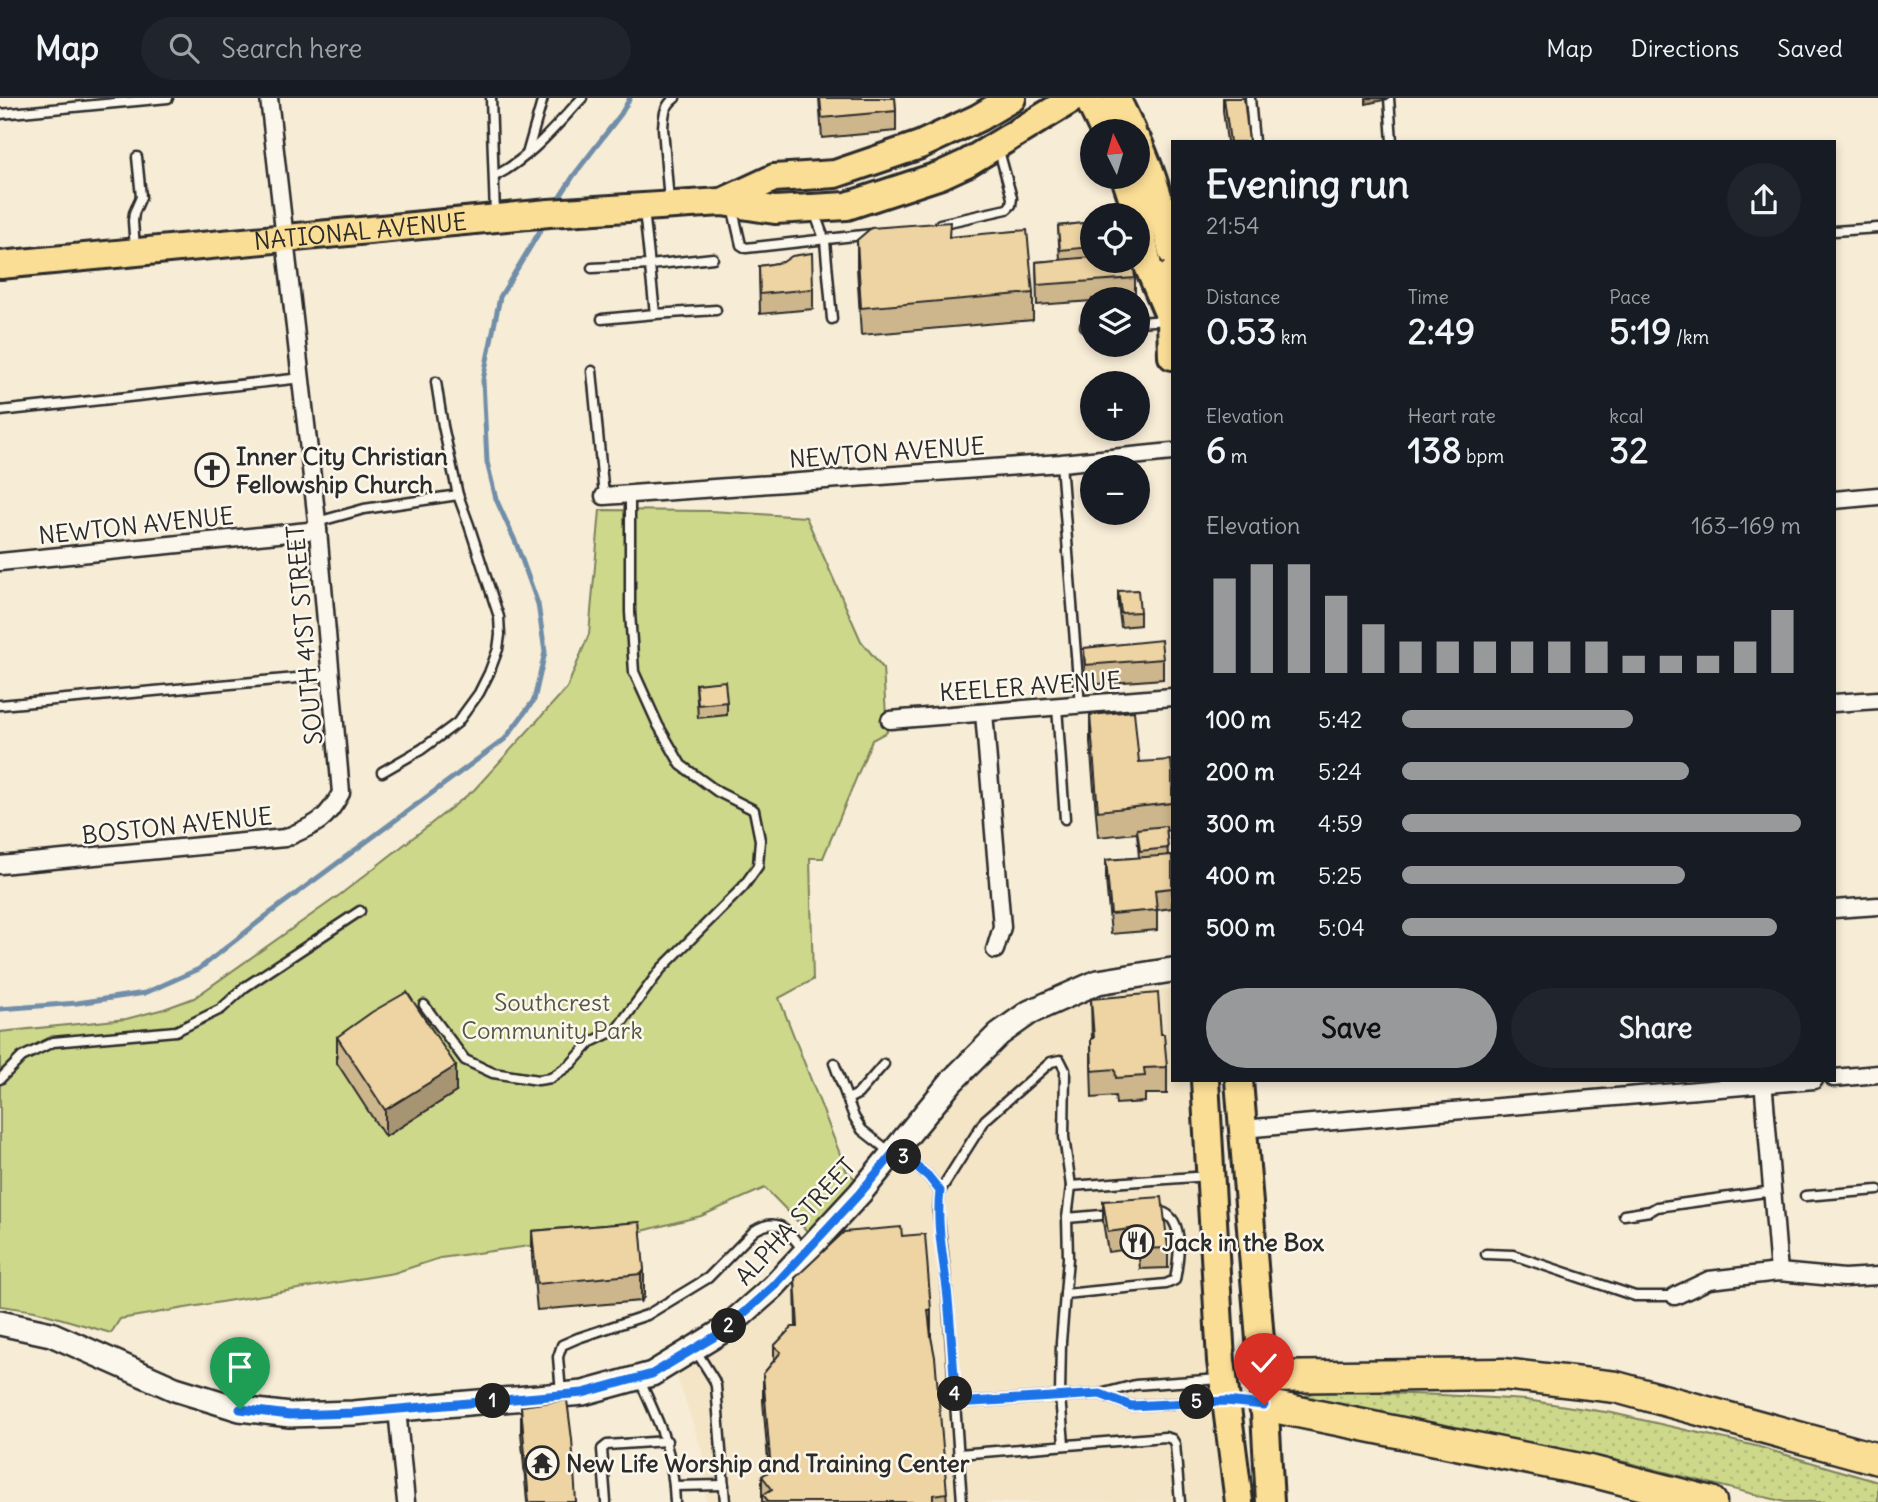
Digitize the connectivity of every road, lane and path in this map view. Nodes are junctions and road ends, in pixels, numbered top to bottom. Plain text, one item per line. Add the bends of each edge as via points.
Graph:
1 (168, 98) edge
2 (269, 98) edge
3 (491, 98) edge
4 (543, 98) edge
5 (582, 98) edge
6 (675, 98) edge
7 (1012, 98) edge
8 (1074, 98) edge
9 (1088, 98) edge
10 (1116, 98) edge
11 (1250, 98) edge
12 (1389, 98) edge
13 (0, 114) edge
14 (1098, 119) edge
15 (1126, 119) edge
16 (1254, 140) edge
17 (1392, 140) edge
18 (920, 145) junction
19 (997, 145) junction
20 (137, 157) dead end
21 (526, 157) junction
22 (1150, 170) edge
23 (495, 176) junction
24 (1129, 189) edge
25 (727, 202) junction
26 (657, 206) junction
27 (813, 207) junction
28 (499, 218) junction
29 (934, 225) edge
30 (1878, 228) edge
31 (1836, 231) edge
32 (880, 233) edge
33 (284, 237) junction
34 (825, 240) junction
35 (1171, 247) edge
36 (135, 252) junction
37 (713, 258) dead end
38 (0, 265) edge
39 (650, 265) junction
40 (592, 268) dead end
41 (716, 310) dead end
42 (655, 314) junction
43 (602, 319) dead end
44 (832, 319) dead end
45 (1171, 320) joint
46 (1150, 321) edge
47 (592, 371) dead end
48 (302, 378) junction
49 (436, 382) dead end
50 (0, 411) edge
51 (1171, 453) edge
52 (1060, 463) junction
53 (630, 494) junction
54 (457, 495) junction
55 (604, 496) joint
56 (1878, 496) edge
57 (1836, 500) edge
58 (317, 526) junction
59 (0, 562) edge
60 (330, 675) junction
61 (1171, 697) edge
62 (1878, 700) edge
63 (1836, 703) edge
64 (0, 705) edge
65 (1080, 706) junction
66 (1057, 707) junction
67 (984, 713) junction
68 (890, 720) dead end
69 (382, 772) dead end
70 (341, 793) joint
71 (1065, 819) dead end
72 (0, 865) edge
73 (1878, 906) edge
74 (1836, 909) edge
75 (360, 911) dead end
76 (995, 950) dead end
77 (1171, 970) edge
78 (424, 1004) dead end
79 (834, 1063) dead end
80 (884, 1064) dead end
81 (1878, 1074) edge
82 (1836, 1078) edge
83 (0, 1079) edge
84 (1205, 1082) edge
85 (1239, 1082) edge
86 (1763, 1082) edge
87 (848, 1098) junction
88 (1242, 1129) junction
89 (894, 1152) junction
90 (1211, 1176) junction
91 (1071, 1186) junction
92 (1878, 1190) edge
93 (940, 1191) junction
94 (1773, 1191) junction
95 (1805, 1196) dead end
96 (1146, 1212) edge
97 (1119, 1214) edge
98 (1624, 1215) dead end
99 (1067, 1218) junction
100 (805, 1252) junction
101 (1486, 1254) dead end
102 (1779, 1272) junction
103 (1878, 1276) edge
104 (1065, 1294) junction
105 (1675, 1296) joint
106 (0, 1324) edge
107 (695, 1348) junction
108 (639, 1378) junction
109 (1224, 1390) junction
110 (1264, 1391) junction
111 (1100, 1394) junction
112 (561, 1395) junction
113 (1060, 1396) junction
114 (956, 1403) junction
115 (397, 1409) junction
116 (667, 1441) junction
117 (1063, 1444) junction
118 (959, 1454) junction
119 (1878, 1459) edge
120 (724, 1485) junction
121 (674, 1486) junction
122 (406, 1502) edge
123 (606, 1502) edge
124 (675, 1502) edge
125 (725, 1502) edge
126 (962, 1502) edge
127 (1180, 1502) edge
128 (1239, 1502) edge
129 (1270, 1502) edge
130 (1711, 1502) edge

1 - 13 lane
2 - 33 street, SOUTH 41ST STREET
3 - 23 lane
4 - 21 lane
5 - 21 lane
6 - 26 lane via 665,107
7 - 18 main road, NATIONAL AVENUE
8 - 19 main road, NATIONAL AVENUE
9 - 14 main road
10 - 15 main road
11 - 16 lane
12 - 17 lane
18 - 25 main road, NATIONAL AVENUE via 835,174 774,178
18 - 27 main road via 895,167 876,176 816,193
19 - 27 main road, NATIONAL AVENUE via 940,175 847,206
19 - 29 lane via 1011,205
20 - 36 lane via 141,197 133,221
21 - 23 lane
22 - 35 main road
23 - 28 lane
24 - 45 main road via 1148,266
25 - 26 main road, NATIONAL AVENUE
25 - 27 main road, NATIONAL AVENUE via 775,210
25 - 34 lane via 746,248
26 - 28 main road, NATIONAL AVENUE
26 - 39 lane
27 - 34 lane
28 - 33 main road, NATIONAL AVENUE
30 - 31 lane
32 - 34 lane
33 - 36 main road, NATIONAL AVENUE
33 - 48 street, SOUTH 41ST STREET
34 - 44 lane
36 - 38 main road, NATIONAL AVENUE
37 - 39 lane
39 - 40 lane
39 - 42 lane
41 - 42 lane
42 - 43 lane
45 - 46 lane
47 - 55 lane
48 - 50 lane
48 - 58 street, SOUTH 41ST STREET
49 - 54 lane
51 - 52 street, NEWTON AVENUE
52 - 53 street, NEWTON AVENUE
52 - 65 lane
53 - 55 street, NEWTON AVENUE
53 - 78 lane via 634,672 681,765 718,792 754,810 760,840 758,866 661,969 616,1030 591,1042 551,1078 493,1073 466,1060
54 - 58 lane via 364,509
54 - 69 lane via 499,617 498,649 479,693 457,723
56 - 57 street
58 - 59 street, NEWTON AVENUE
58 - 60 street, SOUTH 41ST STREET
60 - 64 lane
60 - 70 street, SOUTH 41ST STREET
61 - 65 street, KEELER AVENUE
62 - 63 street
65 - 66 street, KEELER AVENUE
66 - 67 street, KEELER AVENUE
66 - 71 lane
67 - 68 street, KEELER AVENUE
67 - 76 street via 1002,927
70 - 72 street, BOSTON AVENUE via 320,823 285,838
73 - 74 street
75 - 83 lane via 245,987 221,1009 176,1031 53,1042 22,1057
77 - 89 street, ALPHA STREET via 1098,982 1030,1012 999,1034 953,1081
79 - 87 lane
80 - 87 lane via 858,1094
81 - 82 street
84 - 90 main road
85 - 88 main road
86 - 88 street
86 - 94 street
87 - 89 lane via 862,1130
88 - 110 main road
89 - 93 lane via 928,1176
89 - 100 street, ALPHA STREET
90 - 91 lane
90 - 109 main road
91 - 93 lane via 1064,1138 1065,1070 1060,1060 1051,1062 985,1120
91 - 99 lane
92 - 95 lane
93 - 114 lane via 941,1255
94 - 98 lane
94 - 102 street
96 - 104 lane via 1172,1217 1178,1259 1175,1280
97 - 99 lane
99 - 104 lane
100 - 107 street, ALPHA STREET via 724,1331
100 - 112 lane via 784,1227 762,1226 708,1279 647,1315 562,1345 558,1357
101 - 105 lane via 1513,1255 1635,1296
102 - 103 street
102 - 105 street via 1709,1280
104 - 113 lane
106 - 115 street, ALPHA STREET via 51,1334 175,1389 240,1409 316,1415
107 - 108 street, ALPHA STREET
107 - 120 lane via 716,1387
108 - 112 street, ALPHA STREET
108 - 116 lane
109 - 110 main road
109 - 111 lane via 1135,1385
109 - 111 lane via 1131,1406
109 - 128 main road
110 - 119 highway via 1451,1374 1503,1374 1616,1387
110 - 129 main road
110 - 130 highway
111 - 113 lane
112 - 115 street, ALPHA STREET
113 - 114 lane
113 - 117 lane
114 - 118 lane
115 - 122 street
116 - 121 lane
116 - 123 lane via 602,1449
117 - 118 lane
117 - 127 lane via 1172,1439
118 - 126 lane
120 - 121 lane
120 - 125 lane
121 - 124 lane

